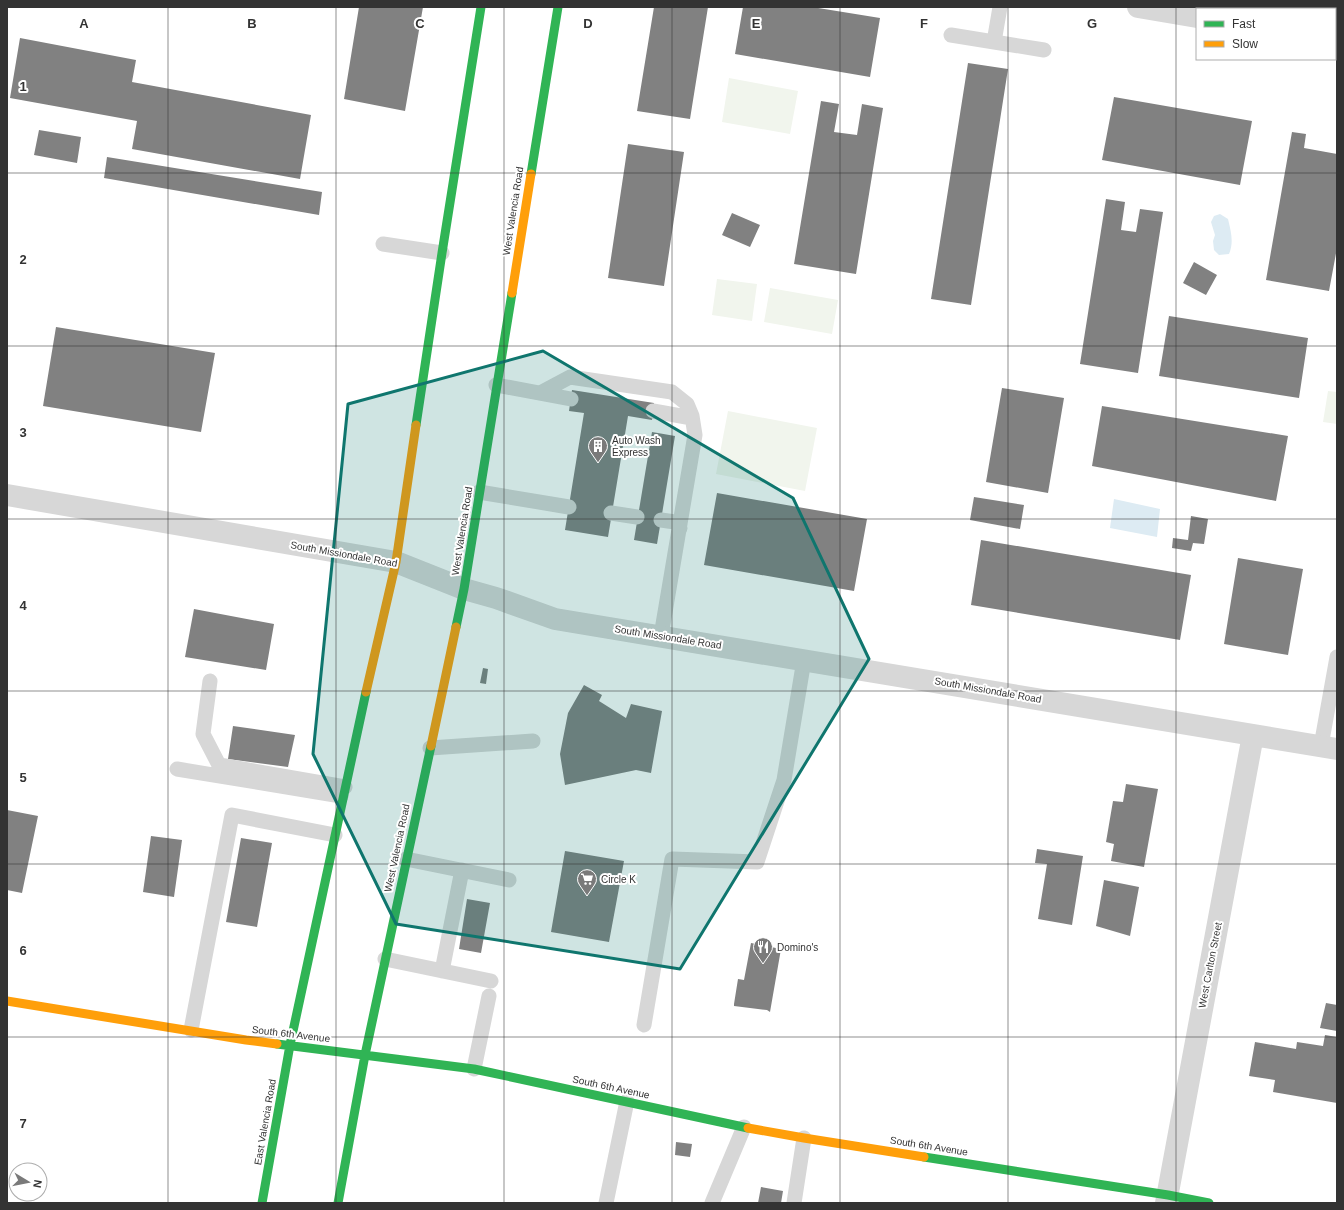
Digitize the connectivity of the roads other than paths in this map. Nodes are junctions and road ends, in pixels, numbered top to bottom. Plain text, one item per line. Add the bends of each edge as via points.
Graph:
1 (481, 7) edge
2 (558, 7) edge
3 (1000, 7) edge
4 (1138, 7) edge
5 (1196, 17) edge
6 (951, 35) dead end
7 (994, 42) junction
8 (1044, 50) dead end
9 (384, 244) dead end
10 (442, 253) junction
11 (496, 385) junction
12 (540, 393) junction
13 (571, 399) dead end
14 (653, 411) dead end
15 (692, 418) junction
16 (479, 492) junction
17 (7, 495) edge
18 (568, 507) dead end
19 (611, 513) dead end
20 (637, 517) dead end
21 (661, 520) dead end
22 (680, 528) junction
23 (396, 562) junction
24 (464, 589) junction
25 (661, 636) junction
26 (1337, 657) edge
27 (804, 660) junction
28 (210, 681) dead end
29 (1254, 735) junction
30 (533, 741) dead end
31 (430, 748) junction
32 (1329, 748) edge
33 (176, 769) dead end
34 (344, 792) junction
35 (335, 834) junction
36 (406, 859) junction
37 (462, 870) junction
38 (509, 880) dead end
39 (385, 959) junction
40 (442, 971) junction
41 (7, 1001) edge
42 (644, 1025) dead end
43 (191, 1030) junction
44 (290, 1045) junction
45 (365, 1055) junction
46 (474, 1069) junction
47 (627, 1101) junction
48 (744, 1127) junction
49 (804, 1138) junction
50 (1167, 1199) edge
51 (262, 1203) edge
52 (338, 1203) edge
53 (606, 1203) edge
54 (712, 1203) edge
55 (794, 1203) edge
56 (1209, 1203) edge

1 - 10 main road
2 - 11 main road, West Valencia Road
3 - 7 lane
4 - 5 street
6 - 7 lane
7 - 8 lane
9 - 10 lane
10 - 23 main road
11 - 12 lane
11 - 16 main road, West Valencia Road
12 - 13 lane
12 - 15 lane via 570,377 672,392 687,404
14 - 15 lane
15 - 22 lane via 695,435
16 - 18 lane
16 - 24 main road, West Valencia Road
17 - 23 street, South Missiondale Road
19 - 20 lane
21 - 22 lane via 675,522
22 - 25 lane
23 - 24 street, South Missiondale Road
23 - 34 main road via 378,631
24 - 25 street, South Missiondale Road via 555,619
24 - 31 main road, West Valencia Road
25 - 27 street, South Missiondale Road
26 - 32 lane
27 - 29 street, South Missiondale Road
27 - 42 lane via 784,780 756,862 672,859
28 - 34 lane via 203,734 219,765
29 - 32 street, South Missiondale Road
29 - 50 street, West Carlton Street
30 - 31 lane
31 - 36 main road, West Valencia Road
33 - 34 lane
34 - 35 main road
35 - 43 lane via 232,815
35 - 44 main road
36 - 37 lane
36 - 39 main road, West Valencia Road
37 - 38 lane
37 - 40 lane
39 - 40 lane
39 - 45 main road, West Valencia Road
40 - 46 lane via 490,988
41 - 43 main road, South 6th Avenue
43 - 44 main road, South 6th Avenue
44 - 45 main road, South 6th Avenue
44 - 51 main road, East Valencia Road
45 - 46 main road, South 6th Avenue
45 - 52 main road
46 - 47 main road, South 6th Avenue
47 - 48 main road, South 6th Avenue
47 - 53 lane
48 - 49 main road, South 6th Avenue
48 - 54 lane
49 - 50 main road, South 6th Avenue
49 - 55 lane
50 - 56 main road, South 6th Avenue

